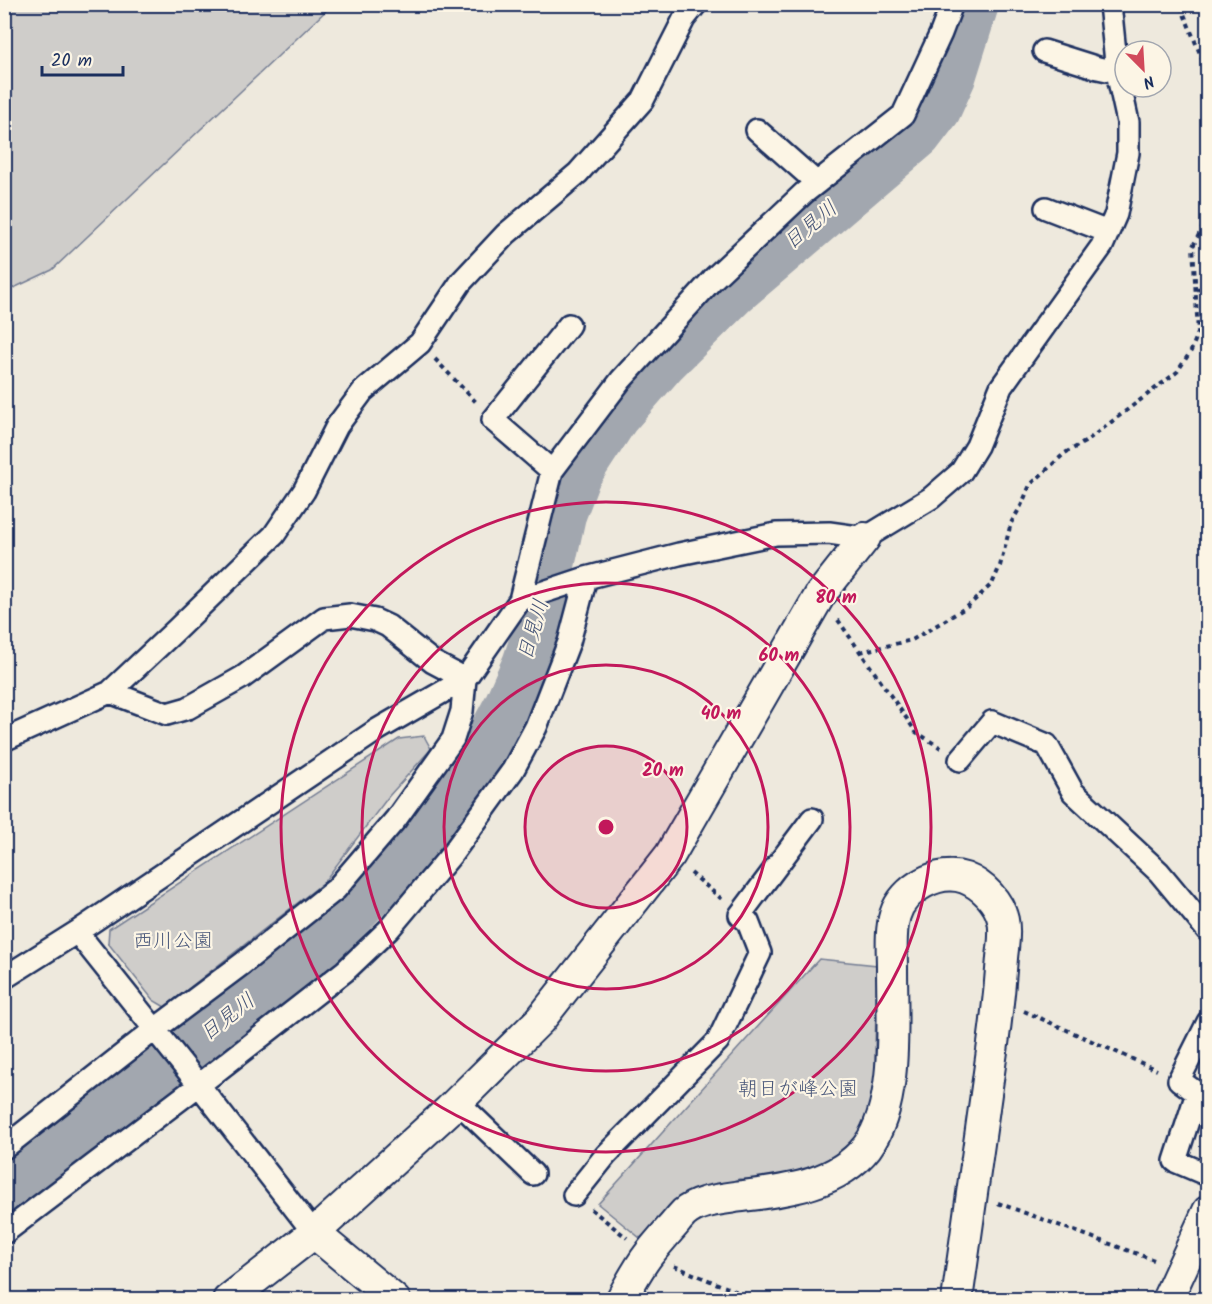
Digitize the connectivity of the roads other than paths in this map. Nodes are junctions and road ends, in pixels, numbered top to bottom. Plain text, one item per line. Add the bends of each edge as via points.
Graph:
1 (696, 4) edge
2 (952, 4) edge
3 (1110, 4) edge
4 (1114, 39) edge
5 (1044, 51) dead end
6 (1113, 71) edge
7 (1123, 99) edge
8 (757, 130) dead end
9 (817, 183) junction
10 (1046, 208) dead end
11 (1108, 231) junction
12 (569, 325) dead end
13 (552, 471) junction
14 (865, 537) junction
15 (586, 578) junction
16 (520, 600) junction
17 (465, 679) junction
18 (110, 692) junction
19 (4, 740) edge
20 (960, 760) road end
21 (812, 819) dead end
22 (1208, 931) edge
23 (77, 932) junction
24 (4, 978) edge
25 (1208, 1022) edge
26 (154, 1030) junction
27 (199, 1085) junction
28 (458, 1102) junction
29 (4, 1148) edge
30 (533, 1174) dead end
31 (1208, 1175) edge
32 (574, 1195) dead end
33 (1208, 1211) edge
34 (4, 1233) edge
35 (314, 1233) junction
36 (228, 1299) edge
37 (395, 1299) edge
38 (621, 1299) edge
39 (957, 1299) edge
40 (1167, 1299) edge

1 - 18 street via 684,19 643,100 578,173 506,234 461,282 420,343 363,391 337,426 304,491 274,535
2 - 9 street via 903,115
3 - 4 street
5 - 6 street
7 - 11 street via 1128,153 1116,214
8 - 9 street
9 - 13 street via 713,279 621,380
10 - 11 street
11 - 14 street via 1102,246 1001,387 977,446 961,472 932,498
12 - 13 street via 493,420
13 - 16 street
14 - 15 street via 776,534
14 - 28 street via 820,595 670,855 540,1020
15 - 16 street
15 - 27 street via 569,642 536,727 513,770 452,854 389,930 345,971
16 - 17 street
17 - 18 street via 433,662 388,626 350,615 324,618 243,677 188,708 167,714
17 - 23 street via 377,730
17 - 26 street via 462,711 453,739 396,819 336,889
18 - 19 street
20 - 22 street via 992,722 1047,745 1073,792 1159,873
21 - 32 street via 740,915 748,922 760,953 718,1041 606,1155
23 - 24 street
23 - 26 street
25 - 31 street via 1179,1080 1197,1093 1175,1161
26 - 27 street
26 - 29 street
27 - 34 street
27 - 35 street
28 - 30 street
28 - 35 street
33 - 40 street
35 - 36 street
35 - 37 street
38 - 39 street via 648,1255 685,1212 713,1200 816,1182 840,1170 866,1148 875,1134 890,1086 895,914 913,890 947,875 965,878 990,896 1003,920 1004,932 999,999

